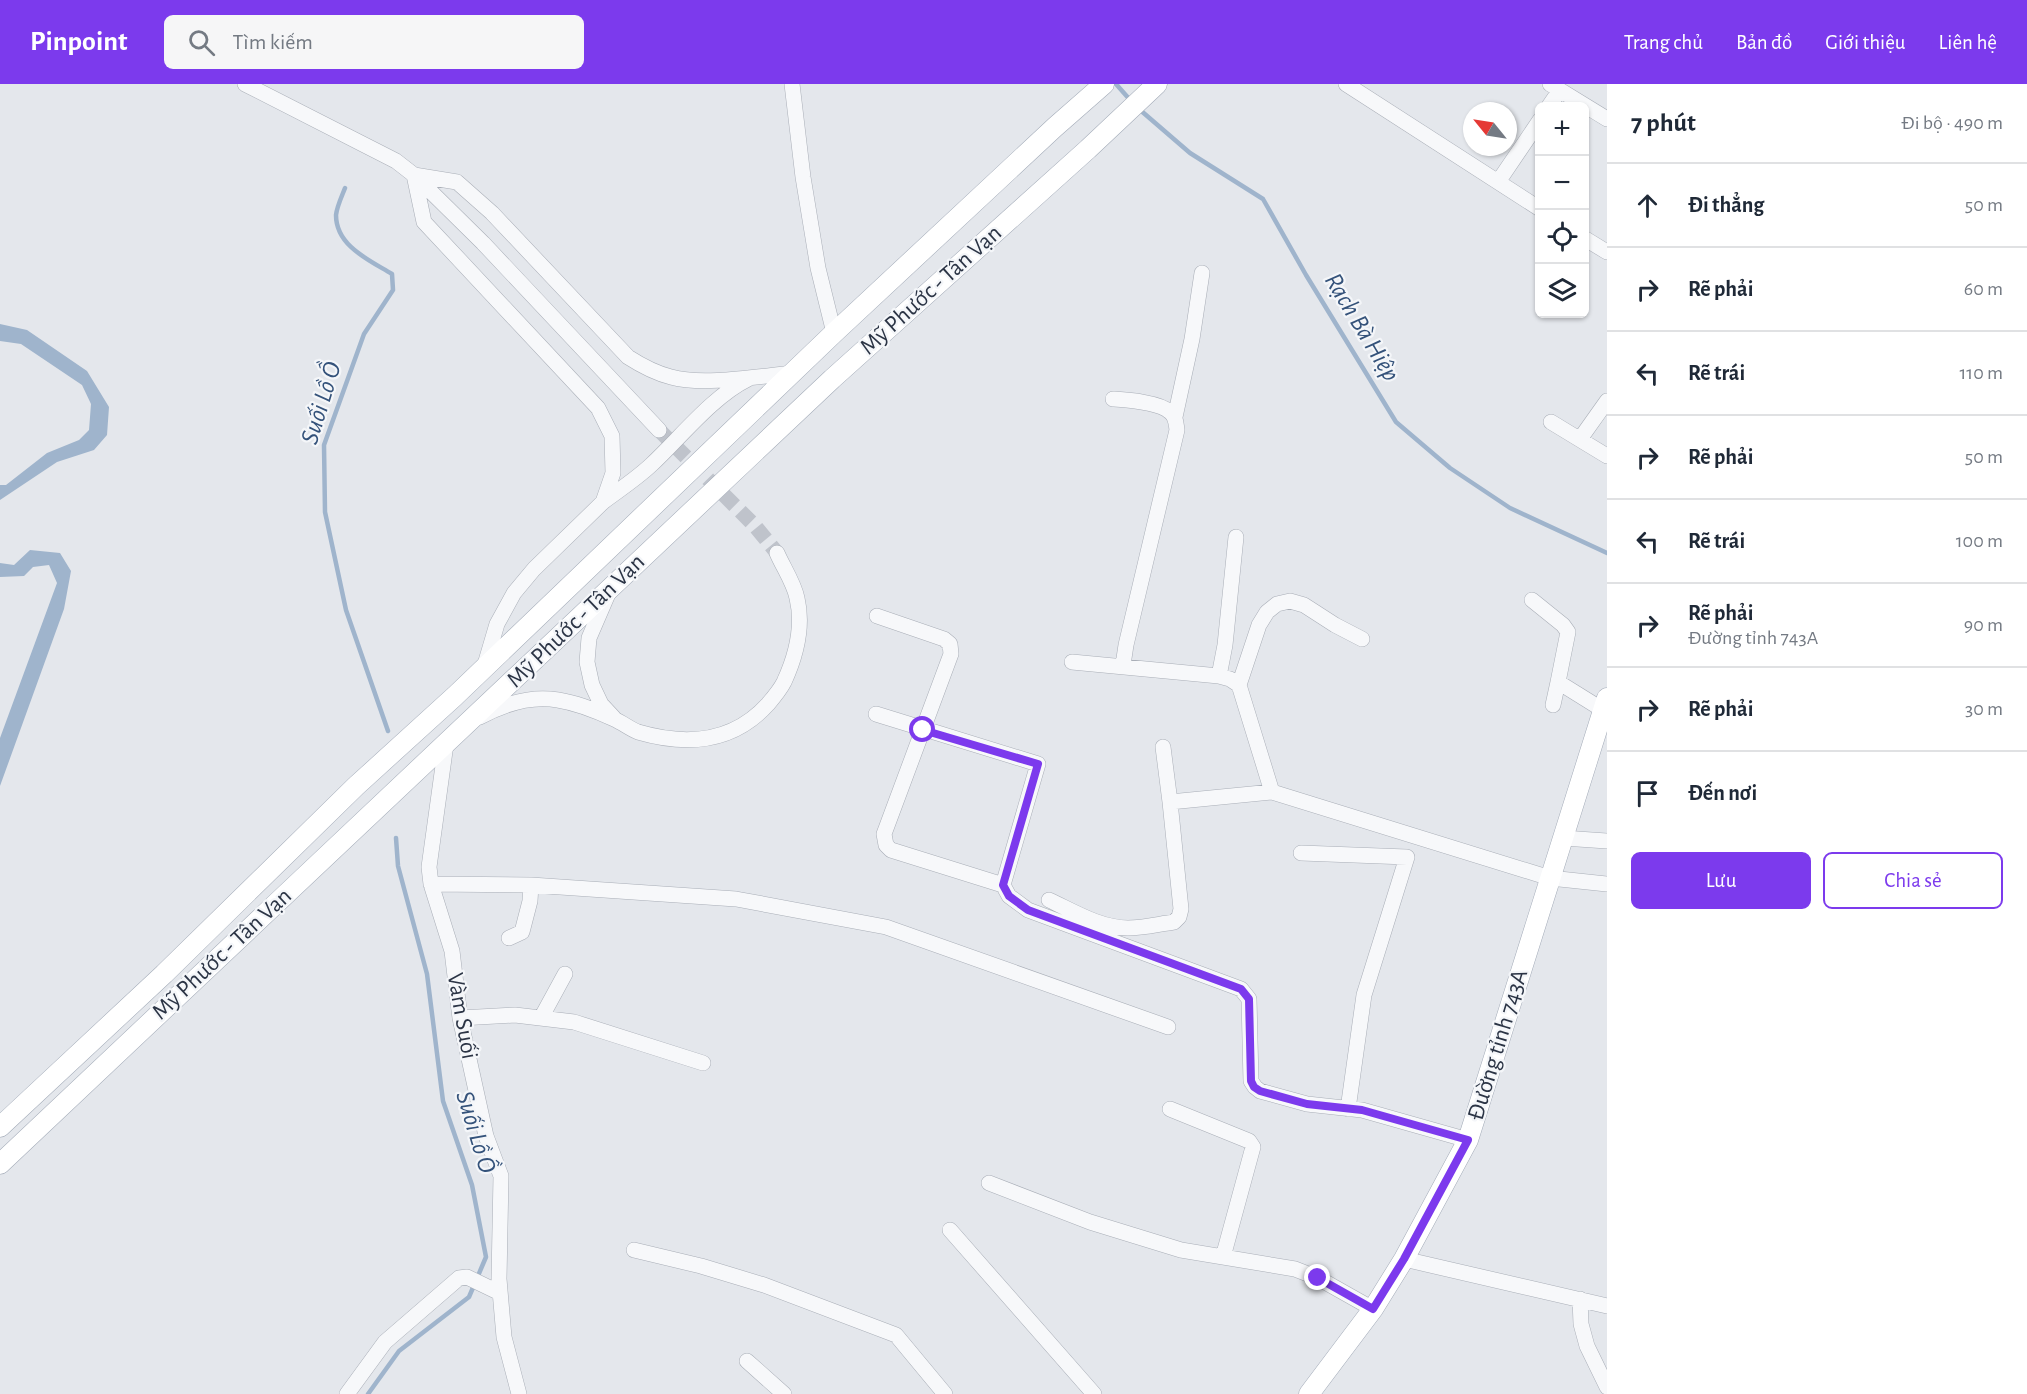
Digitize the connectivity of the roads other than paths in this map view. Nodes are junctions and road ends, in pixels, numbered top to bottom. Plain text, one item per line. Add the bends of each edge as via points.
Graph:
1 (245, 84) edge
2 (792, 84) edge
3 (1104, 84) edge
4 (1157, 84) edge
5 (1347, 84) edge
6 (1555, 87) edge
7 (1550, 102) edge
8 (1607, 119) edge
9 (1535, 126) edge
10 (414, 175) junction
11 (1498, 182) junction
12 (1535, 206) edge
13 (1589, 241) edge
14 (1607, 252) edge
15 (1202, 273) dead end
16 (834, 333) junction
17 (794, 373) junction
18 (754, 377) junction
19 (1113, 399) dead end
20 (1607, 401) edge
21 (1175, 417) junction
22 (1551, 422) dead end
23 (659, 430) tunnel mouth
24 (1580, 439) junction
25 (1607, 456) edge
26 (603, 502) junction
27 (1236, 537) dead end
28 (777, 553) tunnel mouth
29 (610, 590) junction
30 (1532, 600) dead end
31 (877, 616) dead end
32 (1362, 639) dead end
33 (1072, 662) dead end
34 (1123, 665) junction
35 (484, 668) junction
36 (1219, 676) junction
37 (1558, 682) junction
38 (1239, 686) junction
39 (1605, 704) edge
40 (1553, 705) dead end
41 (876, 714) dead end
42 (616, 720) junction
43 (470, 722) junction
44 (923, 730) junction
45 (1601, 739) edge
46 (446, 744) junction
47 (1163, 747) dead end
48 (1272, 792) junction
49 (1170, 802) junction
50 (1563, 838) junction
51 (1607, 841) edge
52 (1301, 853) dead end
53 (1550, 878) junction
54 (431, 884) junction
55 (1607, 884) edge
56 (531, 885) junction
57 (1003, 885) junction
58 (1049, 900) dead end
59 (509, 938) dead end
60 (564, 974) dead end
61 (460, 1018) junction
62 (541, 1018) junction
63 (1168, 1027) dead end
64 (703, 1063) dead end
65 (1170, 1109) dead end
66 (1348, 1109) junction
67 (0, 1127) edge
68 (1468, 1140) junction
69 (0, 1164) edge
70 (989, 1183) dead end
71 (950, 1230) dead end
72 (634, 1250) dead end
73 (1223, 1257) junction
74 (1404, 1259) junction
75 (495, 1291) junction
76 (1580, 1299) junction
77 (1607, 1306) edge
78 (1373, 1309) junction
79 (747, 1360) dead end
80 (1607, 1387) edge
81 (783, 1393) edge
82 (347, 1394) edge
83 (519, 1394) edge
84 (945, 1394) edge
85 (1094, 1394) edge
86 (1309, 1394) edge

1 - 10 street via 396,160
2 - 16 street via 818,268
3 - 16 main road, Mỹ Phước - Tân Vạn
4 - 29 main road, Mỹ Phước - Tân Vạn via 832,379
5 - 11 street
6 - 7 street
6 - 8 street
9 - 11 street
10 - 18 street via 457,182 492,213 628,357 641,365 685,380
10 - 23 street
10 - 26 street via 424,222 598,408 612,436 614,473
11 - 12 street
13 - 14 street
15 - 21 street
16 - 17 main road, Mỹ Phước - Tân Vạn
17 - 18 street
17 - 35 main road, Mỹ Phước - Tân Vạn
18 - 26 street via 722,396 649,466
19 - 21 street via 1158,406
20 - 24 street
21 - 34 street via 1177,430
22 - 24 street
24 - 25 street
26 - 35 street via 514,593 497,624
27 - 36 street
28 - 42 street via 797,597 801,628 793,662 780,689 754,719 703,740 677,741 636,731
29 - 42 street via 589,638 587,662 601,704
29 - 43 main road, Mỹ Phước - Tân Vạn
30 - 37 street via 1568,632
31 - 44 street via 950,644 951,654
32 - 38 street via 1304,605 1290,601 1277,604 1259,626
33 - 34 street
34 - 36 street
35 - 67 main road, Mỹ Phước - Tân Vạn
36 - 38 street
37 - 39 street
37 - 40 street
38 - 48 street
39 - 45 main road, Đường tỉnh 743A
41 - 44 street
42 - 43 street via 558,699 528,699 502,705
43 - 46 main road, Mỹ Phước - Tân Vạn
44 - 57 street via 1038,764
44 - 57 street via 884,834 885,846
45 - 50 main road, Đường tỉnh 743A
46 - 54 street, Vàm Suối via 429,867
46 - 69 main road, Mỹ Phước - Tân Vạn
47 - 49 street
48 - 49 street
48 - 53 street
49 - 58 street via 1181,909 1174,922 1128,928 1107,925
50 - 51 street
50 - 53 main road, Đường tỉnh 743A
52 - 66 street via 1407,857 1365,995
53 - 55 street
53 - 68 main road, Đường tỉnh 743A
54 - 56 street
54 - 61 street, Vàm Suối via 452,951
56 - 59 street via 522,932
56 - 63 street via 736,899 886,927
57 - 66 street via 1009,896 1028,910 1241,989 1249,999 1254,1087 1307,1104
60 - 62 street
61 - 62 street
61 - 75 street, Vàm Suối via 486,1136 501,1176 499,1279
62 - 64 street via 574,1022
65 - 73 street via 1253,1147
66 - 68 street
68 - 74 main road, Đường tỉnh 743A
70 - 73 street via 1090,1222 1181,1250
71 - 85 street
72 - 84 street via 764,1285 896,1335
73 - 78 street via 1295,1269
74 - 76 street
74 - 78 main road, Đường tỉnh 743A
75 - 82 street via 459,1278 385,1342
75 - 83 street, Vàm Suối
76 - 77 street
76 - 80 street via 1587,1346
78 - 86 main road, Đường tỉnh 743A
79 - 81 street

